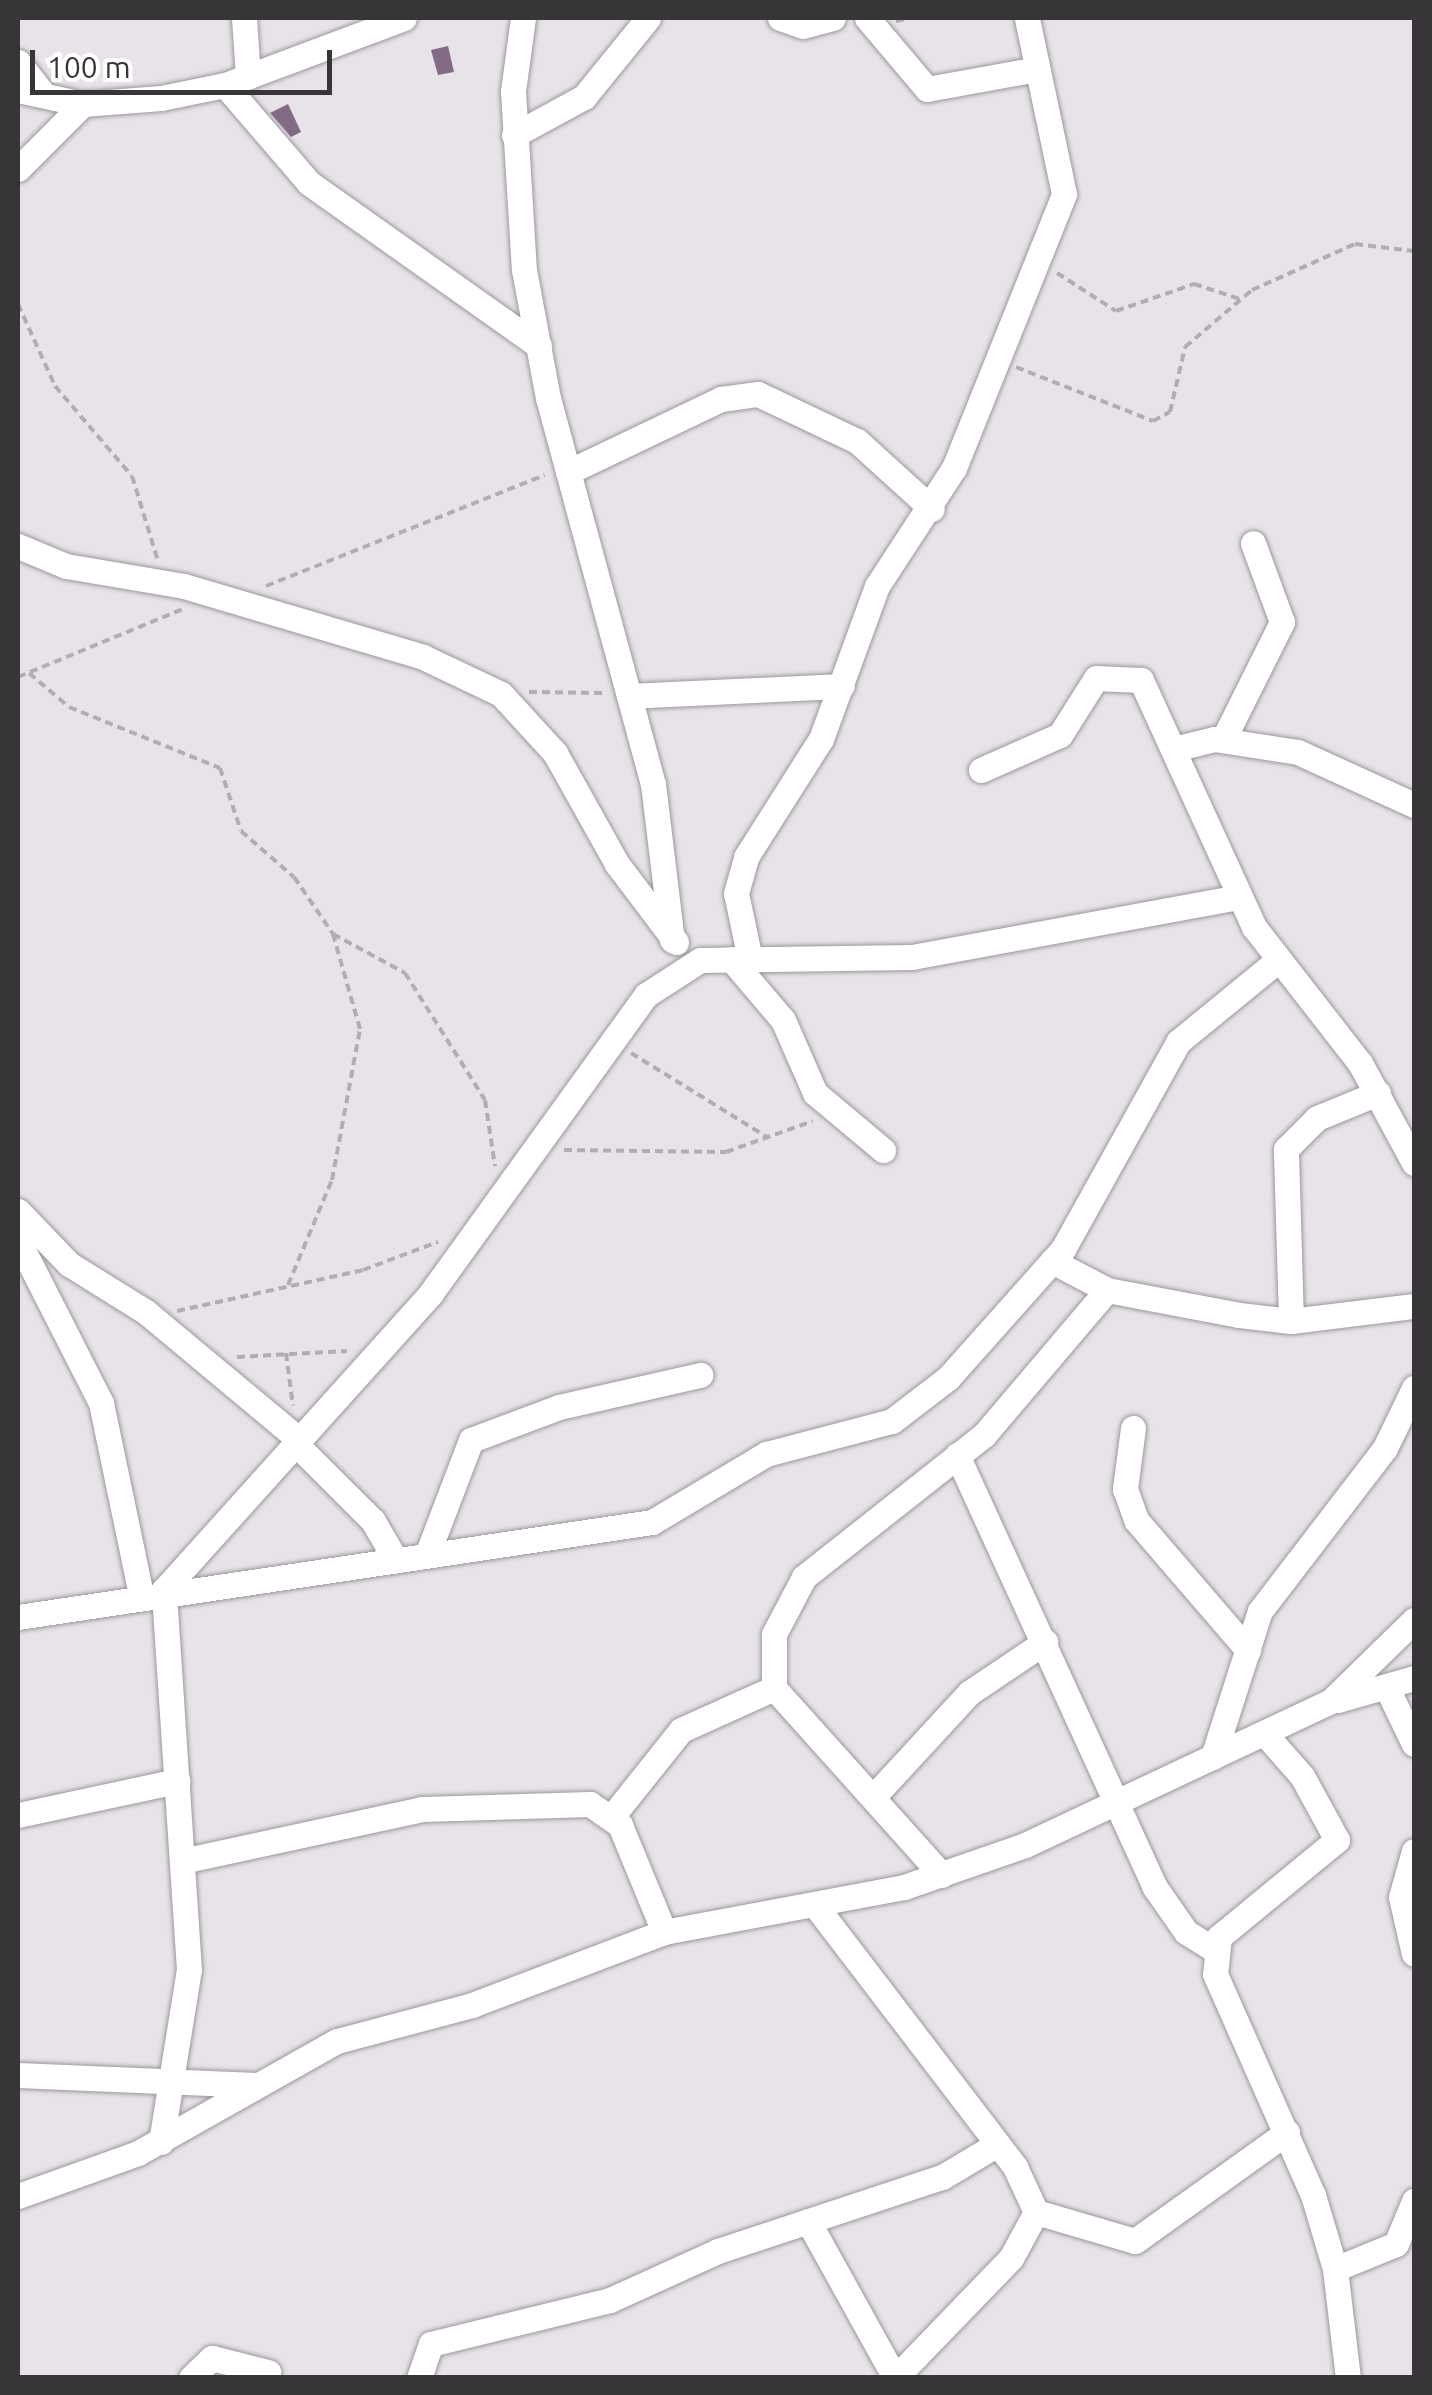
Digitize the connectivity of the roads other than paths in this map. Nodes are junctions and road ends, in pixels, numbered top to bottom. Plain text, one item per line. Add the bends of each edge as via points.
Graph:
1 (244, 18) edge
2 (404, 18) edge
3 (524, 18) edge
4 (648, 18) edge
5 (780, 18) edge
6 (833, 18) edge
7 (868, 18) edge
8 (1026, 18) edge
9 (18, 62) edge
10 (1037, 69) junction
11 (236, 81) junction
12 (18, 90) edge
13 (44, 95) junction
14 (83, 104) junction
15 (514, 135) junction
16 (18, 169) edge
17 (538, 346) junction
18 (568, 469) junction
19 (932, 509) junction
20 (1253, 543) dead end
21 (18, 546) edge
22 (842, 686) junction
23 (629, 696) junction
24 (1224, 740) junction
25 (1178, 748) junction
26 (981, 770) dead end
27 (1414, 805) edge
28 (1238, 897) junction
29 (669, 936) junction
30 (740, 959) junction
31 (700, 960) junction
32 (1277, 961) junction
33 (656, 986) junction
34 (1378, 1093) junction
35 (884, 1150) dead end
36 (1414, 1163) edge
37 (18, 1211) edge
38 (18, 1240) edge
39 (1052, 1262) junction
40 (1106, 1290) junction
41 (1414, 1306) edge
42 (1291, 1321) junction
43 (700, 1375) dead end
44 (1414, 1388) edge
45 (1133, 1428) dead end
46 (295, 1439) junction
47 (958, 1455) junction
48 (427, 1555) junction
49 (395, 1560) junction
50 (152, 1592) junction
51 (18, 1617) edge
52 (1414, 1620) edge
53 (1045, 1642) junction
54 (1248, 1650) junction
55 (1404, 1686) edge
56 (774, 1688) junction
57 (1331, 1701) junction
58 (1264, 1732) junction
59 (1414, 1744) edge
60 (1213, 1757) junction
61 (177, 1781) junction
62 (875, 1795) junction
63 (1122, 1805) junction
64 (614, 1814) junction
65 (18, 1815) edge
66 (1414, 1852) edge
67 (182, 1861) junction
68 (942, 1875) junction
69 (815, 1904) junction
70 (664, 1932) junction
71 (1215, 1950) junction
72 (1414, 1954) edge
73 (18, 2075) edge
74 (174, 2076) junction
75 (256, 2084) junction
76 (1287, 2132) junction
77 (161, 2142) junction
78 (996, 2145) junction
79 (18, 2196) edge
80 (1414, 2201) edge
81 (1036, 2212) junction
82 (808, 2221) junction
83 (1336, 2269) junction
84 (268, 2372) dead end
85 (191, 2378) edge
86 (418, 2378) edge
87 (895, 2378) edge
88 (1348, 2378) edge

1 - 11 street
2 - 11 street
3 - 15 street
4 - 15 street via 584,97
5 - 6 street via 803,26
7 - 10 street via 927,88
8 - 10 street
9 - 13 street
10 - 19 street via 1064,194 1004,358
11 - 14 street
11 - 17 street via 309,184
12 - 13 street
13 - 14 street
14 - 16 street
15 - 17 street
17 - 18 street
18 - 19 street via 721,400 758,394 857,441
18 - 23 street
19 - 22 street via 877,586
20 - 24 street via 1282,622
21 - 29 street via 66,566 168,583 423,657 501,694 555,753
22 - 23 street
22 - 30 street via 740,871
23 - 29 street via 653,784
24 - 25 street
24 - 27 street via 1298,752
25 - 26 street via 1150,691 1116,672 1096,678 1060,735
25 - 28 street
28 - 30 street via 912,957
28 - 32 street
29 - 31 street
29 - 33 street
30 - 31 street
30 - 35 street via 783,1020 829,1110
31 - 33 street
32 - 34 street
32 - 39 street via 1204,1014 1168,1056
33 - 46 street via 614,1036 486,1224
34 - 36 street
34 - 42 street via 1318,1118 1286,1149
37 - 46 street via 70,1264 154,1318
38 - 50 street via 101,1403
39 - 40 street
39 - 48 street via 948,1378 892,1422 766,1454 652,1522
40 - 42 street
40 - 47 street
41 - 42 street
43 - 48 street via 558,1407 471,1440
44 - 54 street via 1384,1448 1260,1611
45 - 54 street via 1124,1470 1136,1520
46 - 49 street via 374,1521
46 - 50 street
47 - 53 street
47 - 56 street via 804,1577 774,1634
48 - 49 street
49 - 50 street
50 - 51 street
50 - 61 street
52 - 57 street
53 - 62 street via 969,1693
53 - 63 street
54 - 60 street
55 - 57 street
55 - 59 street
56 - 62 street
56 - 64 street via 673,1736
57 - 58 street
58 - 60 street
58 - 71 street via 1302,1776 1337,1840 1231,1925
60 - 63 street
61 - 65 street
61 - 67 street
62 - 68 street
63 - 68 street
63 - 71 street via 1162,1900
64 - 67 street via 590,1804 422,1809
64 - 70 street
66 - 72 street via 1401,1897
67 - 74 street via 189,1970
68 - 69 street
69 - 70 street
69 - 78 street
70 - 75 street via 472,2005 337,2041
71 - 76 street via 1215,1974
73 - 74 street
74 - 75 street
74 - 77 street
75 - 77 street
76 - 81 street via 1135,2240
76 - 83 street
77 - 79 street
78 - 81 street
78 - 82 street via 942,2176
80 - 83 street via 1396,2244
81 - 87 street via 1012,2258
82 - 86 street via 610,2300 431,2344
82 - 87 street
83 - 88 street
84 - 85 street via 212,2358

